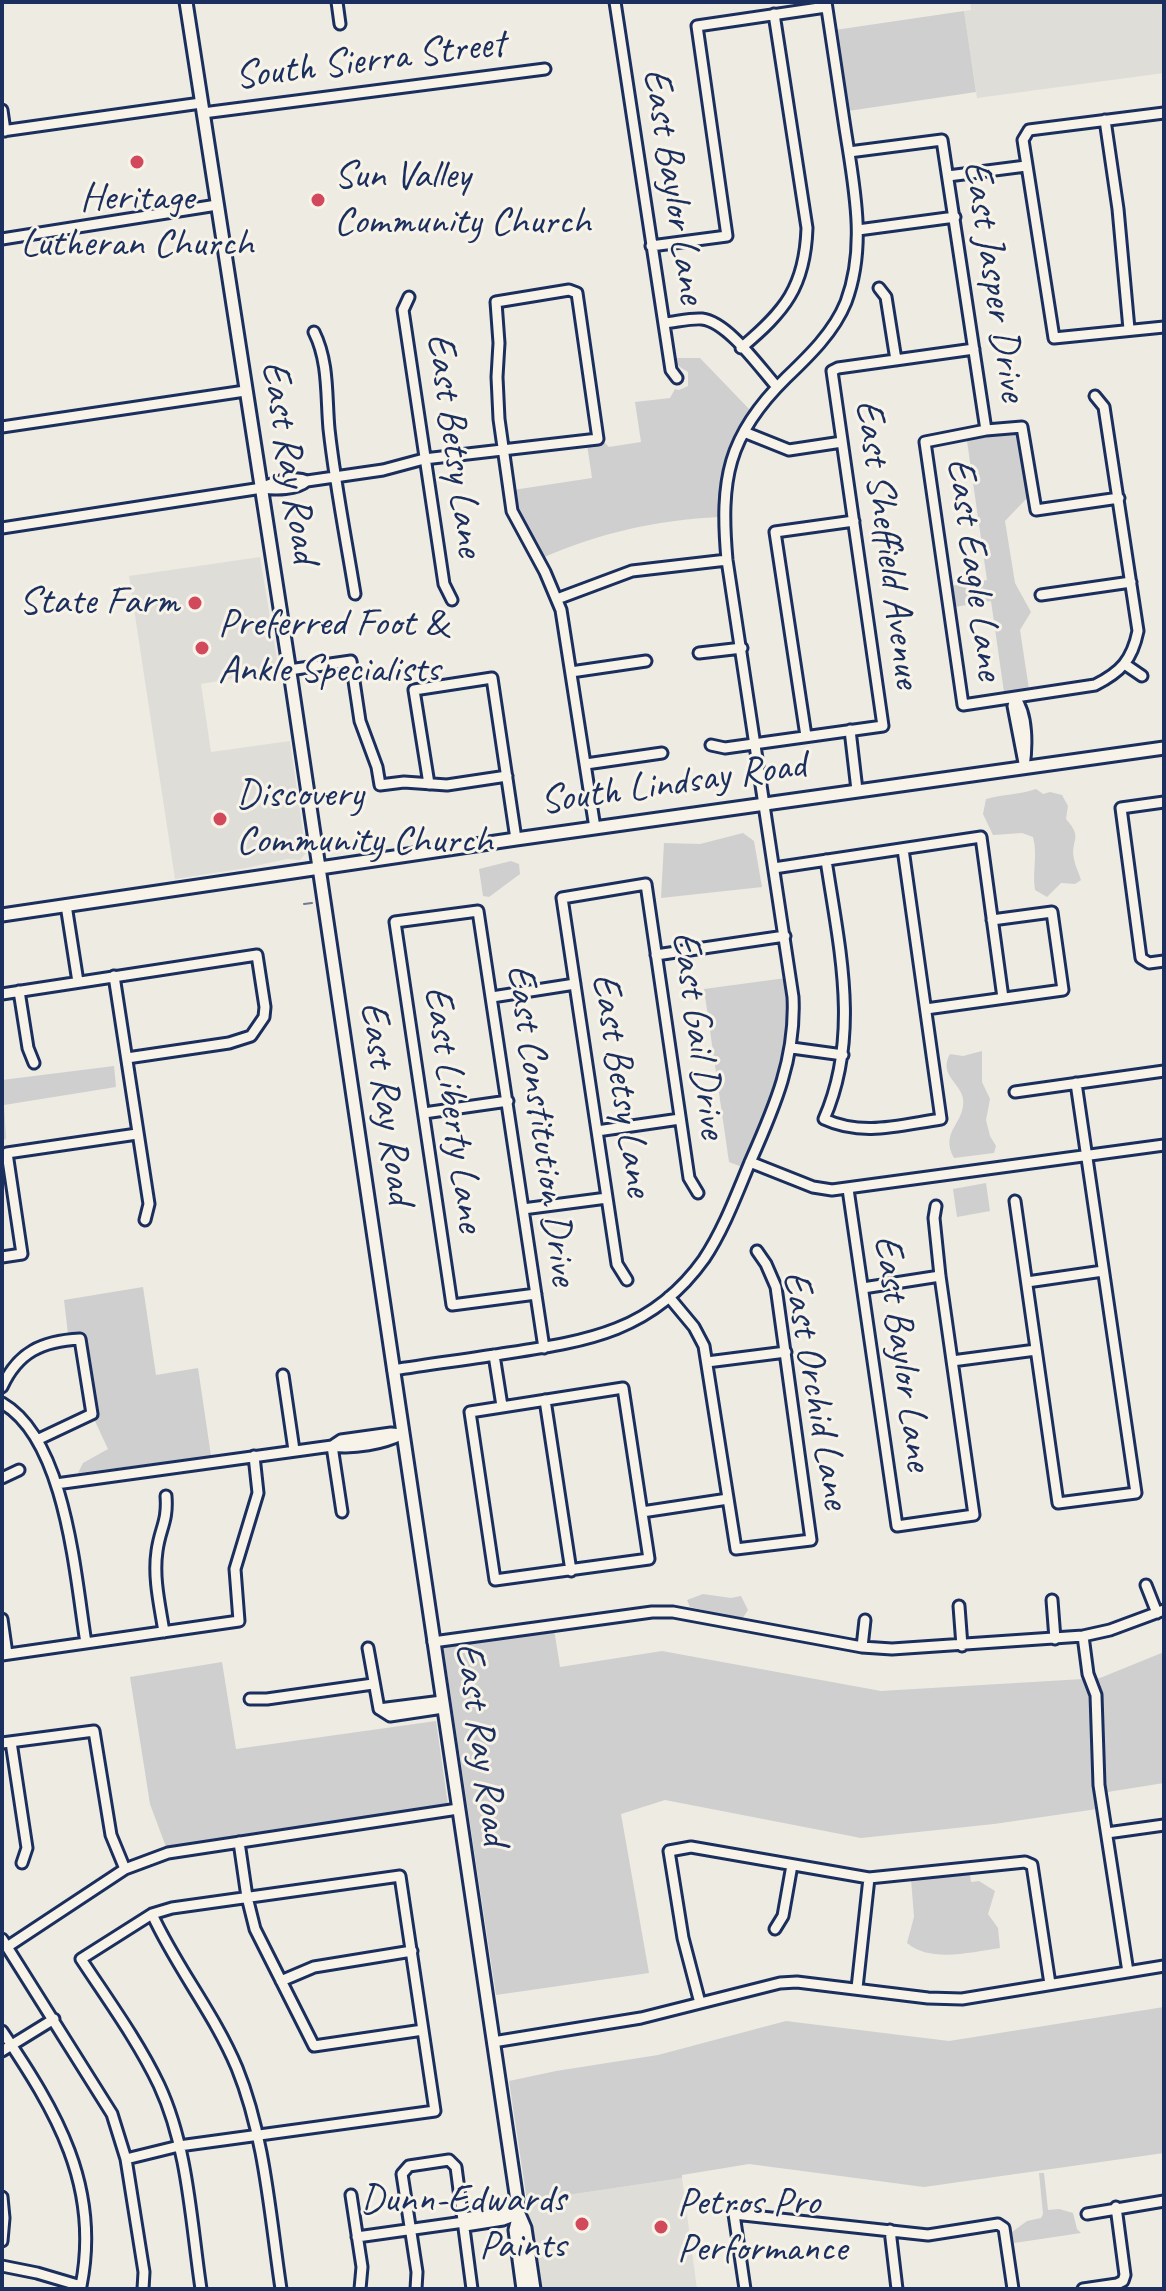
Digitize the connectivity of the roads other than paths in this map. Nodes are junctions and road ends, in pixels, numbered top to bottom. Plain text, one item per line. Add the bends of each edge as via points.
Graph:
1 (186, 2) edge
2 (337, 2) edge
3 (615, 2) edge
4 (826, 4) edge
5 (774, 14) junction
6 (340, 24) dead end
7 (545, 69) dead end
8 (202, 108) junction
9 (2, 110) edge
10 (1164, 113) edge
11 (1105, 120) junction
12 (4, 131) edge
13 (849, 152) junction
14 (1026, 166) junction
15 (948, 176) junction
16 (217, 205) junction
17 (955, 217) junction
18 (858, 230) junction
19 (2, 239) edge
20 (651, 246) junction
21 (879, 288) dead end
22 (409, 297) dead end
23 (664, 323) junction
24 (1164, 327) edge
25 (1129, 329) junction
26 (314, 332) dead end
27 (741, 348) junction
28 (974, 349) junction
29 (896, 360) junction
30 (677, 378) dead end
31 (777, 387) junction
32 (245, 391) junction
33 (1095, 396) dead end
34 (2, 427) edge
35 (986, 430) junction
36 (744, 432) junction
37 (842, 442) junction
38 (502, 450) junction
39 (424, 459) junction
40 (336, 477) junction
41 (262, 488) junction
42 (1119, 498) junction
43 (854, 521) junction
44 (2, 528) edge
45 (727, 560) junction
46 (1131, 582) junction
47 (355, 594) dead end
48 (1041, 595) dead end
49 (557, 599) junction
50 (452, 600) dead end
51 (742, 648) junction
52 (699, 653) dead end
53 (646, 661) dead end
54 (1126, 665) junction
55 (289, 670) junction
56 (571, 672) junction
57 (1142, 676) dead end
58 (1015, 698) junction
59 (850, 730) junction
60 (806, 736) junction
61 (757, 744) junction
62 (711, 745) dead end
63 (1164, 748) edge
64 (662, 753) dead end
65 (586, 764) junction
66 (1024, 767) junction
67 (507, 776) junction
68 (429, 784) junction
69 (857, 790) junction
70 (1164, 802) edge
71 (765, 804) junction
72 (595, 828) junction
73 (516, 839) junction
74 (903, 849) junction
75 (826, 860) junction
76 (319, 868) junction
77 (774, 868) junction
78 (562, 898) joint
79 (66, 905) junction
80 (2, 915) edge
81 (992, 920) junction
82 (395, 922) joint
83 (785, 936) junction
84 (656, 955) junction
85 (1164, 961) edge
86 (114, 976) junction
87 (78, 982) junction
88 (575, 984) junction
89 (19, 991) junction
90 (2, 994) edge
91 (492, 997) junction
92 (1003, 998) junction
93 (926, 1009) junction
94 (792, 1048) junction
95 (843, 1055) junction
96 (127, 1058) junction
97 (34, 1063) dead end
98 (1164, 1071) edge
99 (1076, 1083) junction
100 (1015, 1092) dead end
101 (508, 1101) junction
102 (424, 1113) junction
103 (680, 1119) junction
104 (597, 1131) junction
105 (137, 1134) junction
106 (1164, 1145) edge
107 (1087, 1155) junction
108 (750, 1162) junction
109 (848, 1189) junction
110 (698, 1193) dead end
111 (607, 1198) junction
112 (1015, 1201) dead end
113 (936, 1206) dead end
114 (523, 1209) junction
115 (145, 1220) dead end
116 (757, 1251) dead end
117 (2, 1257) edge
118 (1103, 1271) junction
119 (940, 1276) junction
120 (627, 1280) dead end
121 (1027, 1282) junction
122 (863, 1288) junction
123 (536, 1294) junction
124 (669, 1297) junction
125 (544, 1348) junction
126 (1036, 1350) junction
127 (786, 1352) junction
128 (494, 1355) junction
129 (952, 1361) junction
130 (707, 1362) junction
131 (393, 1370) junction
132 (283, 1375) dead end
133 (2, 1387) edge
134 (545, 1400) junction
135 (2, 1403) edge
136 (502, 1406) junction
137 (403, 1434) junction
138 (39, 1439) junction
139 (332, 1446) junction
140 (294, 1450) junction
141 (254, 1456) junction
142 (19, 1470) dead end
143 (2, 1478) edge
144 (56, 1484) junction
145 (166, 1496) dead end
146 (728, 1499) junction
147 (342, 1512) dead end
148 (642, 1512) junction
149 (571, 1571) junction
150 (1146, 1585) dead end
151 (1052, 1600) dead end
152 (959, 1606) dead end
153 (1161, 1611) edge
154 (2, 1619) edge
155 (865, 1620) dead end
156 (164, 1632) junction
157 (1083, 1636) junction
158 (1055, 1639) junction
159 (433, 1642) junction
160 (86, 1643) junction
161 (962, 1646) junction
162 (862, 1647) junction
163 (368, 1648) dead end
164 (4, 1655) edge
165 (373, 1684) junction
166 (250, 1699) dead end
167 (443, 1705) junction
168 (6, 1743) edge
169 (458, 1809) junction
170 (1164, 1825) edge
171 (1107, 1833) junction
172 (239, 1842) junction
173 (22, 1863) dead end
174 (792, 1865) junction
175 (125, 1869) junction
176 (869, 1878) junction
177 (247, 1897) junction
178 (152, 1914) junction
179 (775, 1929) dead end
180 (5, 1943) edge
181 (412, 1951) junction
182 (1164, 1966) edge
183 (1128, 1972) junction
184 (281, 1981) junction
185 (1050, 1984) junction
186 (857, 1988) junction
187 (700, 2003) junction
188 (54, 2019) junction
189 (423, 2030) junction
190 (2, 2031) edge
191 (493, 2042) junction
192 (7, 2048) edge
193 (257, 2136) junction
194 (179, 2146) junction
195 (126, 2159) junction
196 (351, 2195) dead end
197 (2, 2197) edge
198 (1164, 2201) edge
199 (1116, 2207) junction
200 (519, 2214) junction
201 (1087, 2214) dead end
202 (464, 2222) junction
203 (411, 2230) junction
204 (890, 2230) junction
205 (357, 2237) junction
206 (2, 2241) edge
207 (2, 2266) edge
208 (143, 2289) edge
209 (201, 2289) edge
210 (281, 2289) edge
211 (360, 2289) edge
212 (416, 2289) edge
213 (472, 2289) edge
214 (523, 2289) edge
215 (534, 2289) edge
216 (745, 2289) edge
217 (897, 2289) edge
218 (1013, 2289) edge
219 (1083, 2289) edge

1 - 8 main road, East Ray Road
2 - 6 street
3 - 20 street, East Baylor Lane
4 - 5 street
4 - 13 street
5 - 20 street via 697,26 727,236
5 - 27 street via 807,228 806,258 784,308
7 - 8 street, South Sierra Street
8 - 12 street, South Sierra Street
8 - 16 main road, East Ray Road
9 - 12 street
10 - 11 street
11 - 14 street via 1029,130 1024,135
11 - 25 street
13 - 15 street, East Jasper Drive via 942,140
13 - 18 street
14 - 15 street
14 - 25 street via 1054,338
15 - 17 street, East Jasper Drive
16 - 19 street
16 - 32 main road, East Ray Road
17 - 18 street
17 - 28 street, East Jasper Drive
18 - 31 street via 852,282 837,321
20 - 23 street, East Baylor Lane
21 - 29 street via 886,297
22 - 39 street, East Betsy Lane via 403,310
23 - 27 street via 714,322
23 - 30 street, East Baylor Lane
24 - 25 street
26 - 40 street via 326,378
27 - 31 street
28 - 29 street
28 - 35 street, East Jasper Drive
29 - 37 street, East Sheffield Avenue via 832,371
31 - 36 street
32 - 34 street
32 - 41 main road, East Ray Road
33 - 42 street via 1104,407
35 - 42 street via 1022,427 1036,510
35 - 58 street, East Eagle Lane via 925,442 963,705
36 - 37 street via 789,450
36 - 45 street via 726,477
37 - 43 street, East Sheffield Avenue
38 - 38 street via 496,302 577,293 598,439
38 - 39 street
38 - 49 street via 512,511
39 - 40 street
39 - 50 street, East Betsy Lane via 444,584
40 - 41 street via 301,478
40 - 47 street
41 - 44 street
41 - 55 main road, East Ray Road
42 - 46 street
43 - 59 street, East Sheffield Avenue via 883,726
43 - 60 street via 775,532
45 - 49 street via 632,571
45 - 51 street
46 - 48 street
46 - 54 street via 1138,631
49 - 56 street
51 - 52 street
51 - 61 street
53 - 56 street
54 - 57 street
54 - 58 street via 1095,685
55 - 68 street via 351,661 360,721 380,785
55 - 76 main road, East Ray Road
56 - 65 street
58 - 66 street via 1027,750
59 - 60 street
59 - 69 street, East Sheffield Avenue
60 - 61 street
61 - 62 street
61 - 71 street
63 - 66 main road, South Lindsay Road
64 - 65 street
65 - 72 street
66 - 69 main road, South Lindsay Road
67 - 68 street
67 - 68 street via 492,678 414,690
67 - 73 street
69 - 71 main road, South Lindsay Road
70 - 85 street via 1121,808 1144,962
71 - 72 main road, South Lindsay Road
71 - 77 street
72 - 73 main road, South Lindsay Road
73 - 76 main road, South Lindsay Road
74 - 75 street
74 - 81 street via 981,837
74 - 93 street
75 - 77 street
75 - 95 street via 845,989
76 - 79 main road, South Lindsay Road
76 - 131 main road, East Ray Road
77 - 83 street
78 - 84 street, East Gail Drive via 646,884
78 - 88 street, East Betsy Lane
79 - 80 main road, South Lindsay Road
79 - 87 street
81 - 92 street
81 - 92 street via 1052,912 1063,990
82 - 91 street, East Constitution Drive via 478,911
82 - 102 street, East Liberty Lane
83 - 84 street
83 - 94 street via 793,997
84 - 103 street, East Gail Drive
86 - 87 street
86 - 96 street
86 - 96 street via 257,955 265,1007 251,1036
87 - 89 street
88 - 91 street
88 - 104 street, East Betsy Lane
89 - 90 street
89 - 97 street
91 - 101 street, East Constitution Drive
92 - 93 street
93 - 95 street via 941,1119 863,1131 824,1119
94 - 95 street
94 - 108 street via 783,1086
96 - 105 street
98 - 99 street
99 - 100 street
99 - 107 street
101 - 102 street
101 - 114 street, East Constitution Drive
102 - 123 street, East Liberty Lane via 452,1305
103 - 104 street
103 - 110 street, East Gail Drive via 689,1178
104 - 111 street, East Betsy Lane
105 - 115 street via 149,1204
105 - 117 street via 7,1153 22,1254
106 - 107 street
107 - 109 street
107 - 118 street
108 - 109 street via 813,1187
108 - 124 street via 708,1252
109 - 122 street, East Baylor Lane
111 - 114 street
111 - 120 street, East Betsy Lane via 617,1264
112 - 121 street
113 - 119 street
114 - 123 street, East Constitution Drive
116 - 127 street, East Orchid Lane via 776,1287
118 - 121 street
118 - 126 street via 1136,1493 1058,1503
119 - 122 street
119 - 129 street
121 - 126 street
122 - 129 street, East Baylor Lane via 897,1526 974,1515
123 - 125 street, East Constitution Drive
124 - 125 street via 622,1328
124 - 130 street via 694,1327
125 - 128 street
126 - 129 street
127 - 130 street
127 - 146 street, East Orchid Lane via 811,1540 736,1549
128 - 131 street
128 - 136 street
130 - 146 street
131 - 137 main road, East Ray Road
132 - 140 street
133 - 138 street via 13,1359 40,1345 80,1339 92,1414
134 - 136 street
134 - 148 street via 623,1388
134 - 149 street
135 - 138 street
136 - 149 street via 470,1412 495,1580
137 - 139 street via 341,1440
137 - 159 main road, East Ray Road
138 - 144 street
139 - 140 street
139 - 147 street
140 - 141 street
141 - 144 street
141 - 156 street via 258,1493 235,1569 239,1621
142 - 143 street
144 - 160 street
145 - 156 street via 155,1574
146 - 148 street
148 - 149 street via 649,1559
150 - 153 street
151 - 158 street
152 - 161 street
153 - 157 street
154 - 164 street
155 - 162 street
156 - 160 street
157 - 158 street
157 - 171 street via 1096,1695 1099,1785
158 - 161 street
159 - 162 street via 673,1612
159 - 167 main road, East Ray Road
160 - 164 street
161 - 162 street
163 - 165 street
165 - 166 street
165 - 167 street via 379,1709
167 - 169 main road, East Ray Road
168 - 173 street via 27,1848
168 - 175 street via 94,1731 111,1835
169 - 172 street
169 - 191 main road, East Ray Road
170 - 171 street
171 - 183 street
172 - 175 street via 168,1853
172 - 177 street
174 - 176 street
174 - 179 street via 783,1916
174 - 187 street via 691,1847 669,1851
175 - 180 street
176 - 185 street via 1032,1865
176 - 186 street
177 - 178 street
177 - 181 street via 400,1876
177 - 184 street via 255,1929
178 - 193 street via 237,2069
178 - 194 street via 81,1959 154,2075
180 - 188 street
181 - 184 street via 314,1967
181 - 189 street
182 - 183 street
183 - 185 street
184 - 189 street via 314,2046
185 - 186 street via 962,1999
186 - 187 street via 780,1983
187 - 191 street
188 - 192 street
188 - 195 street via 112,2114
189 - 193 street via 435,2111
190 - 192 street
191 - 200 main road, East Ray Road
192 - 207 street via 52,2110 73,2158 86,2260 81,2286
193 - 194 street
193 - 210 street
194 - 195 street
194 - 209 street
195 - 208 street
196 - 205 street
197 - 206 street
198 - 199 street
199 - 201 street
199 - 219 street via 1123,2281
200 - 202 street
200 - 214 main road, East Ray Road via 515,2230
200 - 215 main road, East Ray Road
202 - 203 street
202 - 203 street via 453,2162 409,2166 404,2171
202 - 213 street
203 - 205 street
203 - 212 street
204 - 216 street via 734,2214
204 - 217 street
204 - 218 street via 928,2235 998,2224 1004,2228
205 - 211 street

